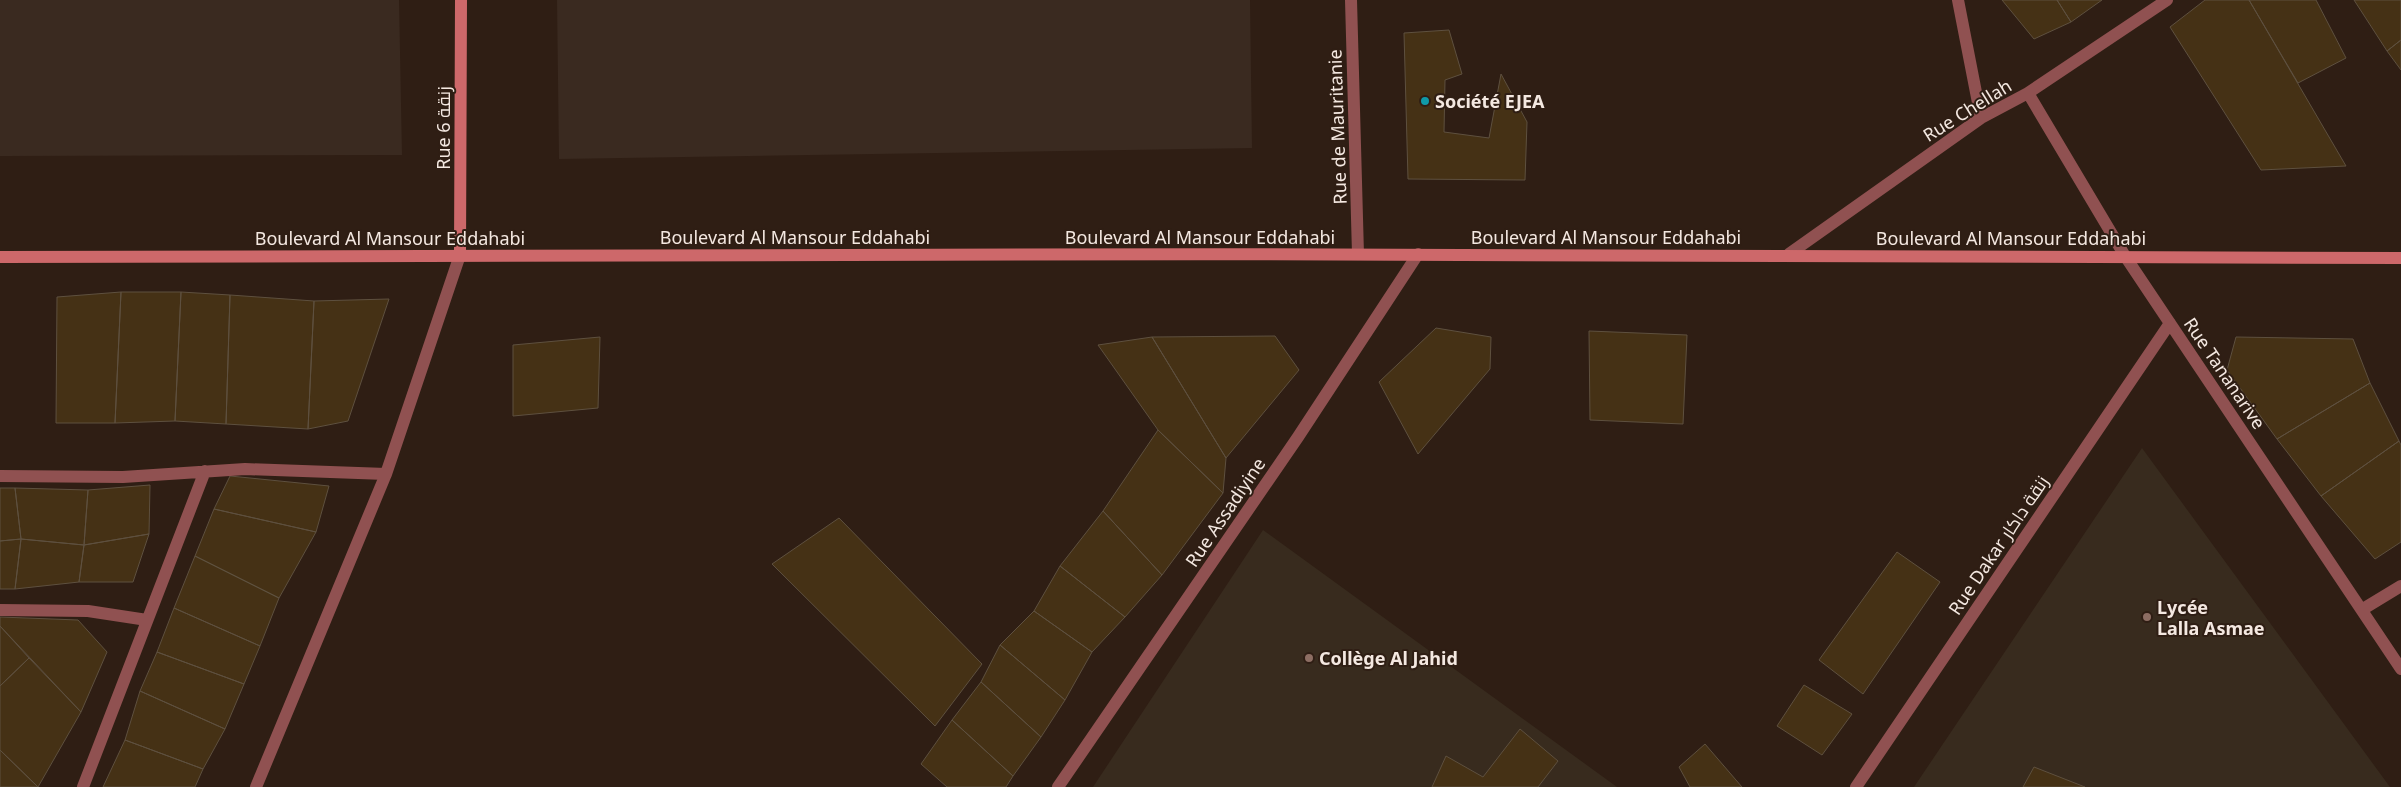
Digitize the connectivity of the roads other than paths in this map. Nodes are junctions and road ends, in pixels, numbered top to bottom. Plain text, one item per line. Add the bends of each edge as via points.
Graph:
1 (461, 0) edge
2 (1351, 0) edge
3 (1958, 0) edge
4 (2167, 0) edge
5 (2028, 93) junction
6 (1981, 118) junction
7 (1358, 254) junction
8 (1418, 254) junction
9 (1788, 254) junction
10 (460, 255) junction
11 (2125, 256) junction
12 (0, 257) edge
13 (2401, 258) edge
14 (2170, 323) junction
15 (205, 471) junction
16 (386, 474) junction
17 (0, 476) edge
18 (2401, 586) edge
19 (2363, 609) junction
20 (0, 610) edge
21 (147, 620) junction
22 (2401, 668) edge
23 (82, 787) edge
24 (256, 787) edge
25 (1058, 787) edge
26 (1856, 787) edge

1 - 10 main road, Rue 6 زنقة
2 - 7 street, Rue de Mauritanie
3 - 6 street
4 - 5 street, Rue Chellah
5 - 6 street, Rue Chellah
5 - 11 street, Rue Tananarive
6 - 9 street, Rue Chellah
7 - 8 main road, Boulevard Al Mansour Eddahabi
7 - 10 main road, Boulevard Al Mansour Eddahabi
8 - 9 main road, Boulevard Al Mansour Eddahabi
8 - 25 street, Rue Assadiyine via 1298,437
9 - 11 main road, Boulevard Al Mansour Eddahabi
10 - 12 main road, Boulevard Al Mansour Eddahabi
10 - 16 street
11 - 13 main road, Boulevard Al Mansour Eddahabi
11 - 14 street, Rue Tananarive
14 - 19 street, Rue Tananarive
14 - 26 street, Rue Dakar زنقة داكار
15 - 16 street via 244,469
15 - 17 street via 123,477
15 - 21 street
16 - 24 street
18 - 19 street
19 - 22 street, Rue Tananarive
20 - 21 street via 88,611
21 - 23 street

